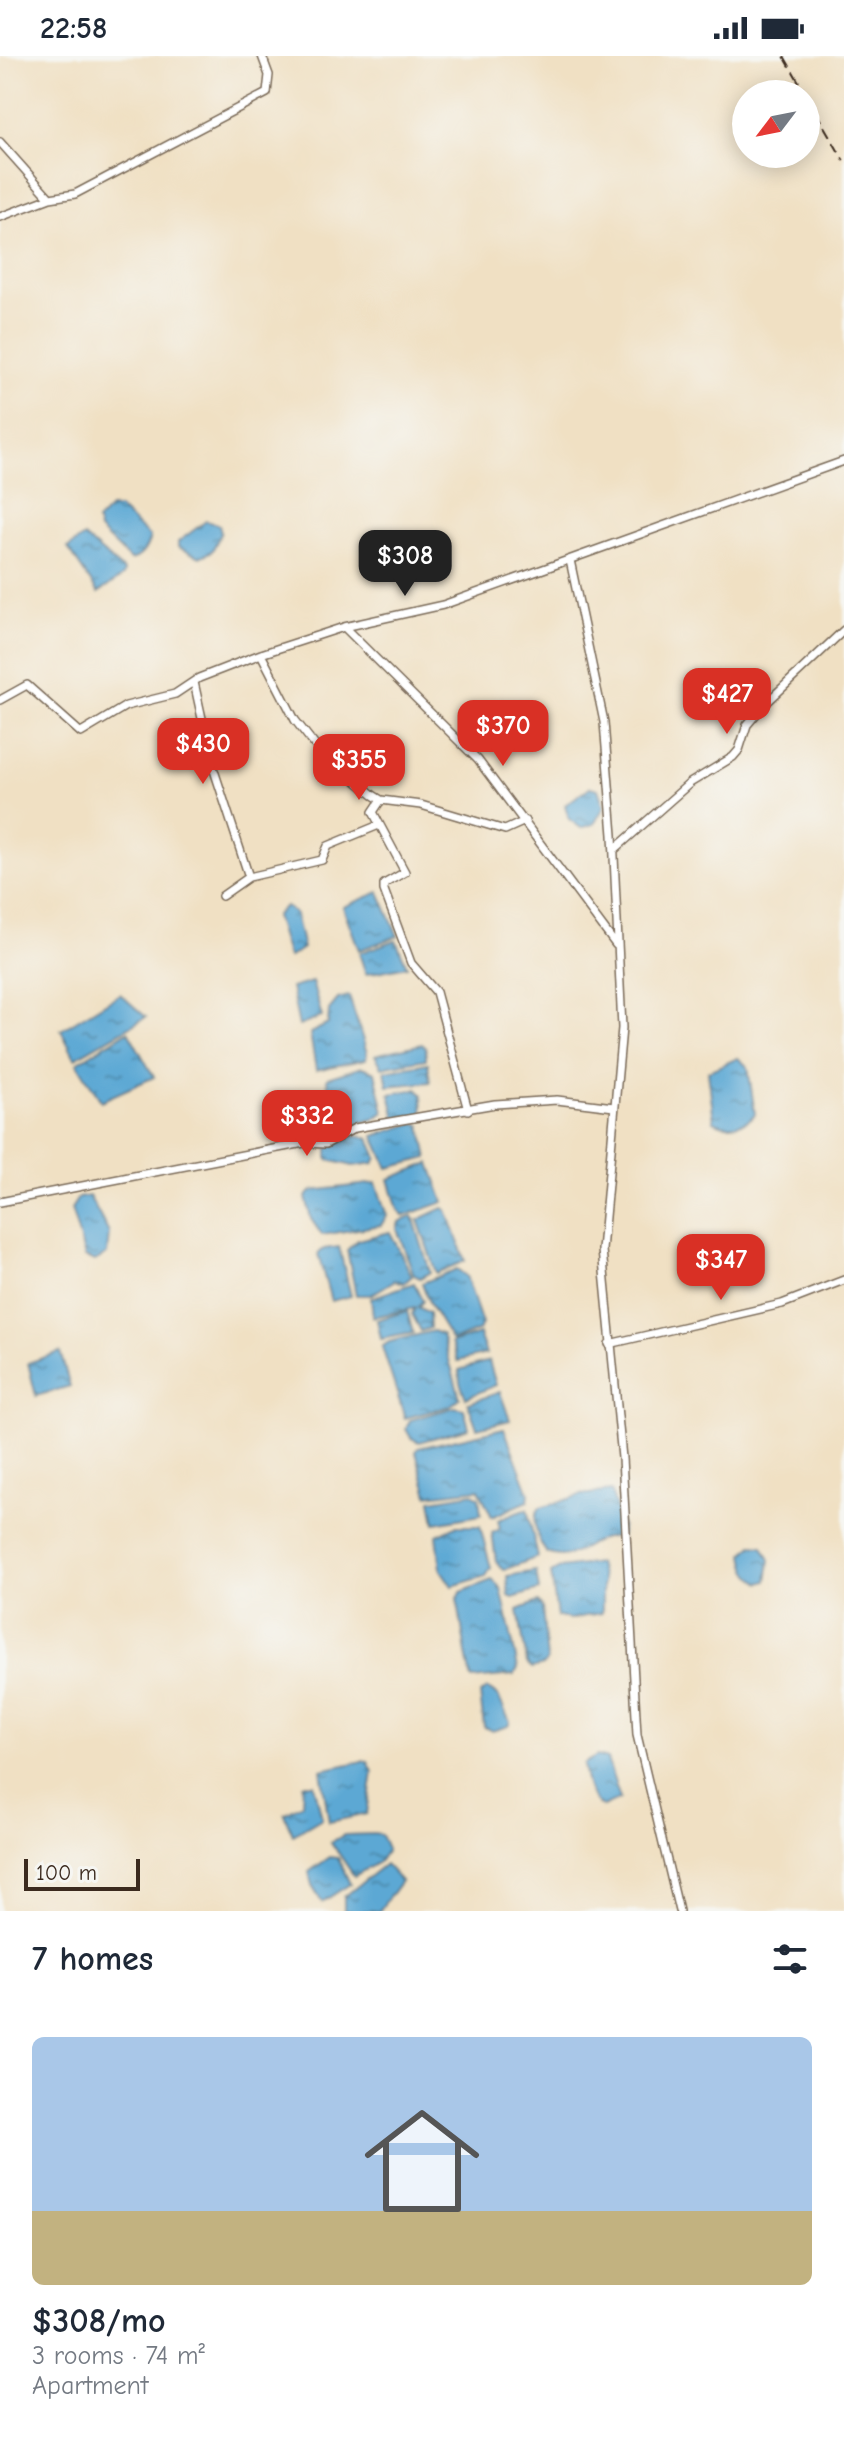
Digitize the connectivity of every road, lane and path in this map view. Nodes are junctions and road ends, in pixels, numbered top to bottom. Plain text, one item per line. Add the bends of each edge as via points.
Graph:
1 (262, 56) edge
2 (0, 142) edge
3 (50, 198) junction
4 (0, 217) edge
5 (844, 461) edge
6 (570, 560) junction
7 (344, 627) junction
8 (844, 630) edge
9 (261, 654) junction
10 (194, 682) junction
11 (0, 700) edge
12 (381, 800) junction
13 (525, 821) junction
14 (379, 825) junction
15 (614, 850) junction
16 (249, 877) junction
17 (222, 896) dead end
18 (617, 947) junction
19 (614, 1107) junction
20 (468, 1110) junction
21 (0, 1202) edge
22 (844, 1280) edge
23 (609, 1344) junction
24 (679, 1911) edge

1 - 3 street via 269,75 267,93 75,194
2 - 3 street
3 - 4 street
5 - 6 street
6 - 7 street via 443,605
6 - 15 street via 604,722
7 - 9 street
7 - 13 street via 478,760
8 - 15 street via 763,706 747,725 733,757 690,783
9 - 10 street
9 - 12 street via 295,720 317,748
10 - 11 street via 175,694 126,706 81,733 27,685
10 - 16 street via 212,764
12 - 13 street via 421,805 505,830
12 - 14 street via 373,812
13 - 18 street
14 - 16 street via 328,846 322,860
14 - 20 street via 405,872 384,884 384,890 411,963 436,992
15 - 18 street
16 - 17 street
18 - 19 street via 622,1028
19 - 20 street via 557,1100
19 - 23 street via 602,1250
20 - 21 street via 355,1128 326,1144 304,1143
22 - 23 street via 782,1304
23 - 24 street via 623,1472 637,1735

